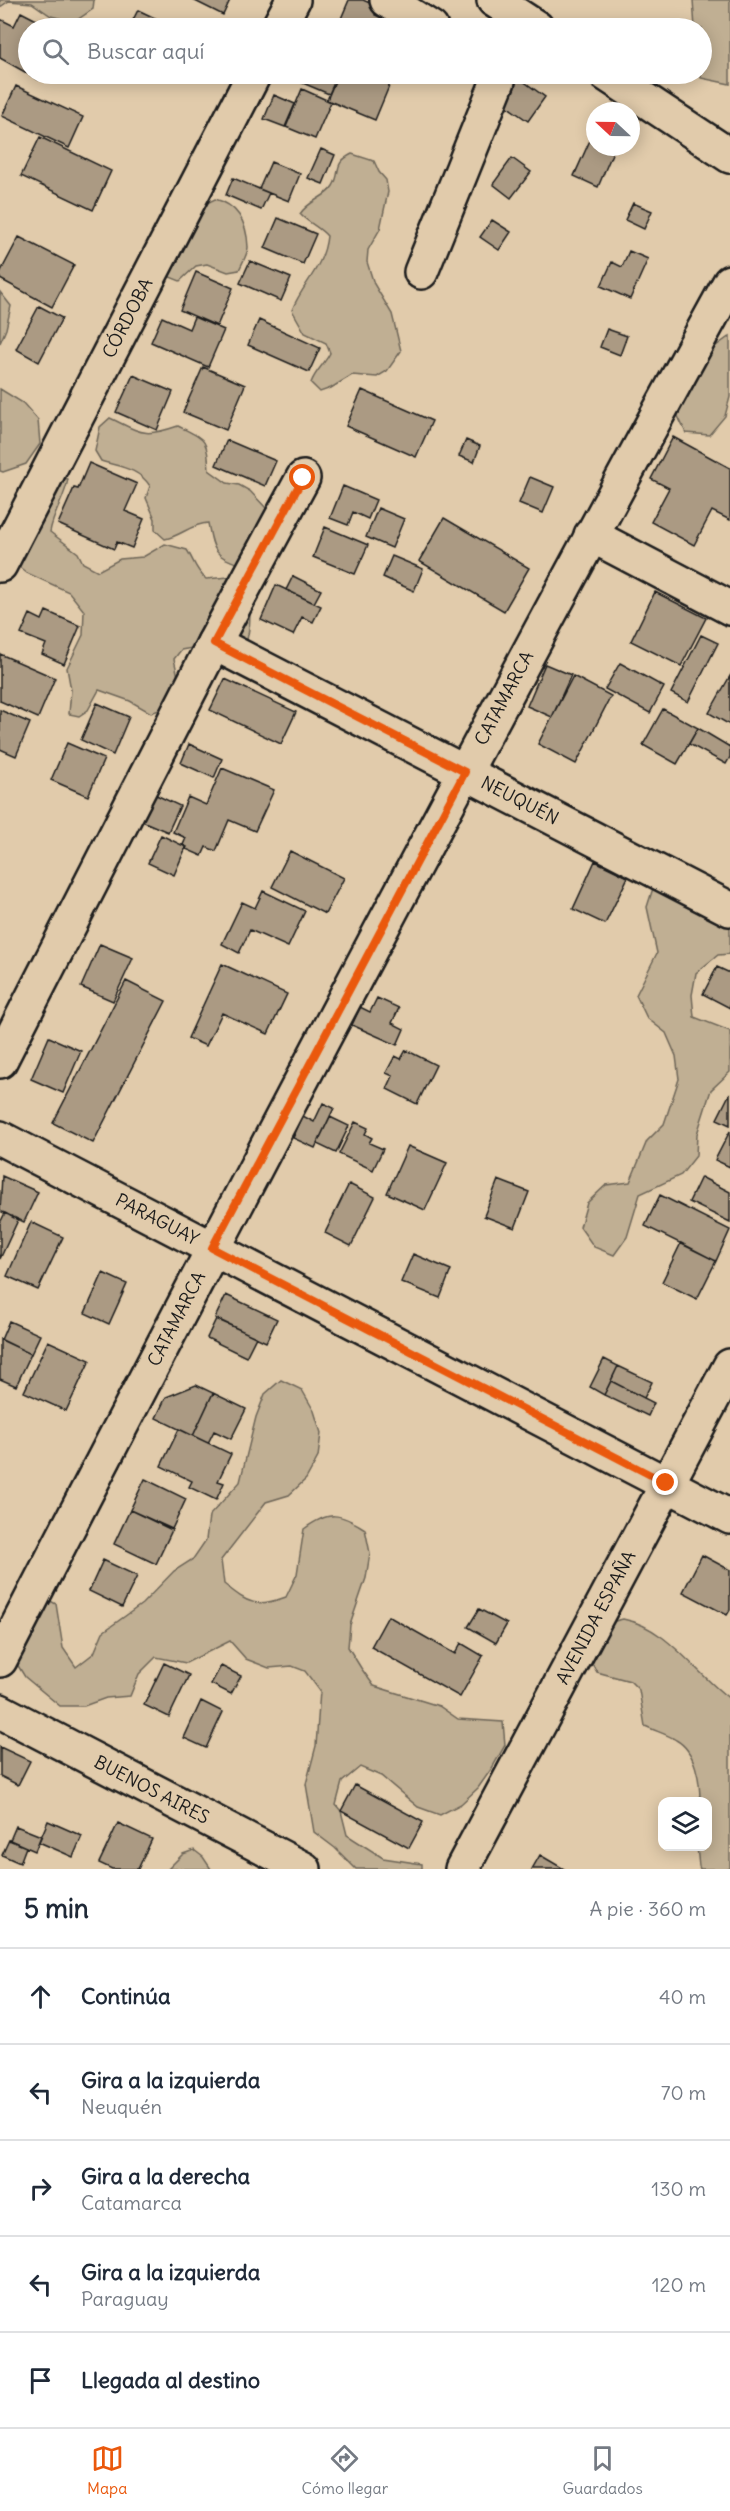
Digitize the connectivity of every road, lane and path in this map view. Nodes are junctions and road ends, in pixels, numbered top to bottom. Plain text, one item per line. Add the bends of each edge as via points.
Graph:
1 (292, 0) edge
2 (387, 0) edge
3 (494, 0) edge
4 (283, 18) edge
5 (415, 18) edge
6 (522, 18) edge
7 (249, 84) edge
8 (497, 84) edge
9 (621, 84) edge
10 (730, 156) edge
11 (421, 272) dead end
12 (730, 282) edge
13 (303, 478) dead end
14 (591, 535) junction
15 (0, 565) edge
16 (730, 608) edge
17 (214, 643) junction
18 (465, 772) junction
19 (730, 909) edge
20 (0, 1061) edge
21 (0, 1138) edge
22 (212, 1248) junction
23 (730, 1366) edge
24 (666, 1483) junction
25 (730, 1517) edge
26 (0, 1660) edge
27 (0, 1711) edge
28 (304, 1869) edge
29 (462, 1869) edge

1 - 4 street
2 - 5 street
3 - 6 street
7 - 15 street, CÓRDOBA
8 - 11 street
9 - 10 street
12 - 14 street, CATAMARCA
13 - 17 street
14 - 16 street
14 - 18 street, CATAMARCA
17 - 18 street, NEUQUÉN
17 - 20 street
18 - 19 street, NEUQUÉN
18 - 22 street, CATAMARCA
21 - 22 street, PARAGUAY
22 - 24 street, PARAGUAY
22 - 26 street, CATAMARCA
23 - 24 street, AVENIDA ESPAÑA
24 - 25 street, PARAGUAY
24 - 29 street, AVENIDA ESPAÑA
27 - 28 street, BUENOS AIRES

